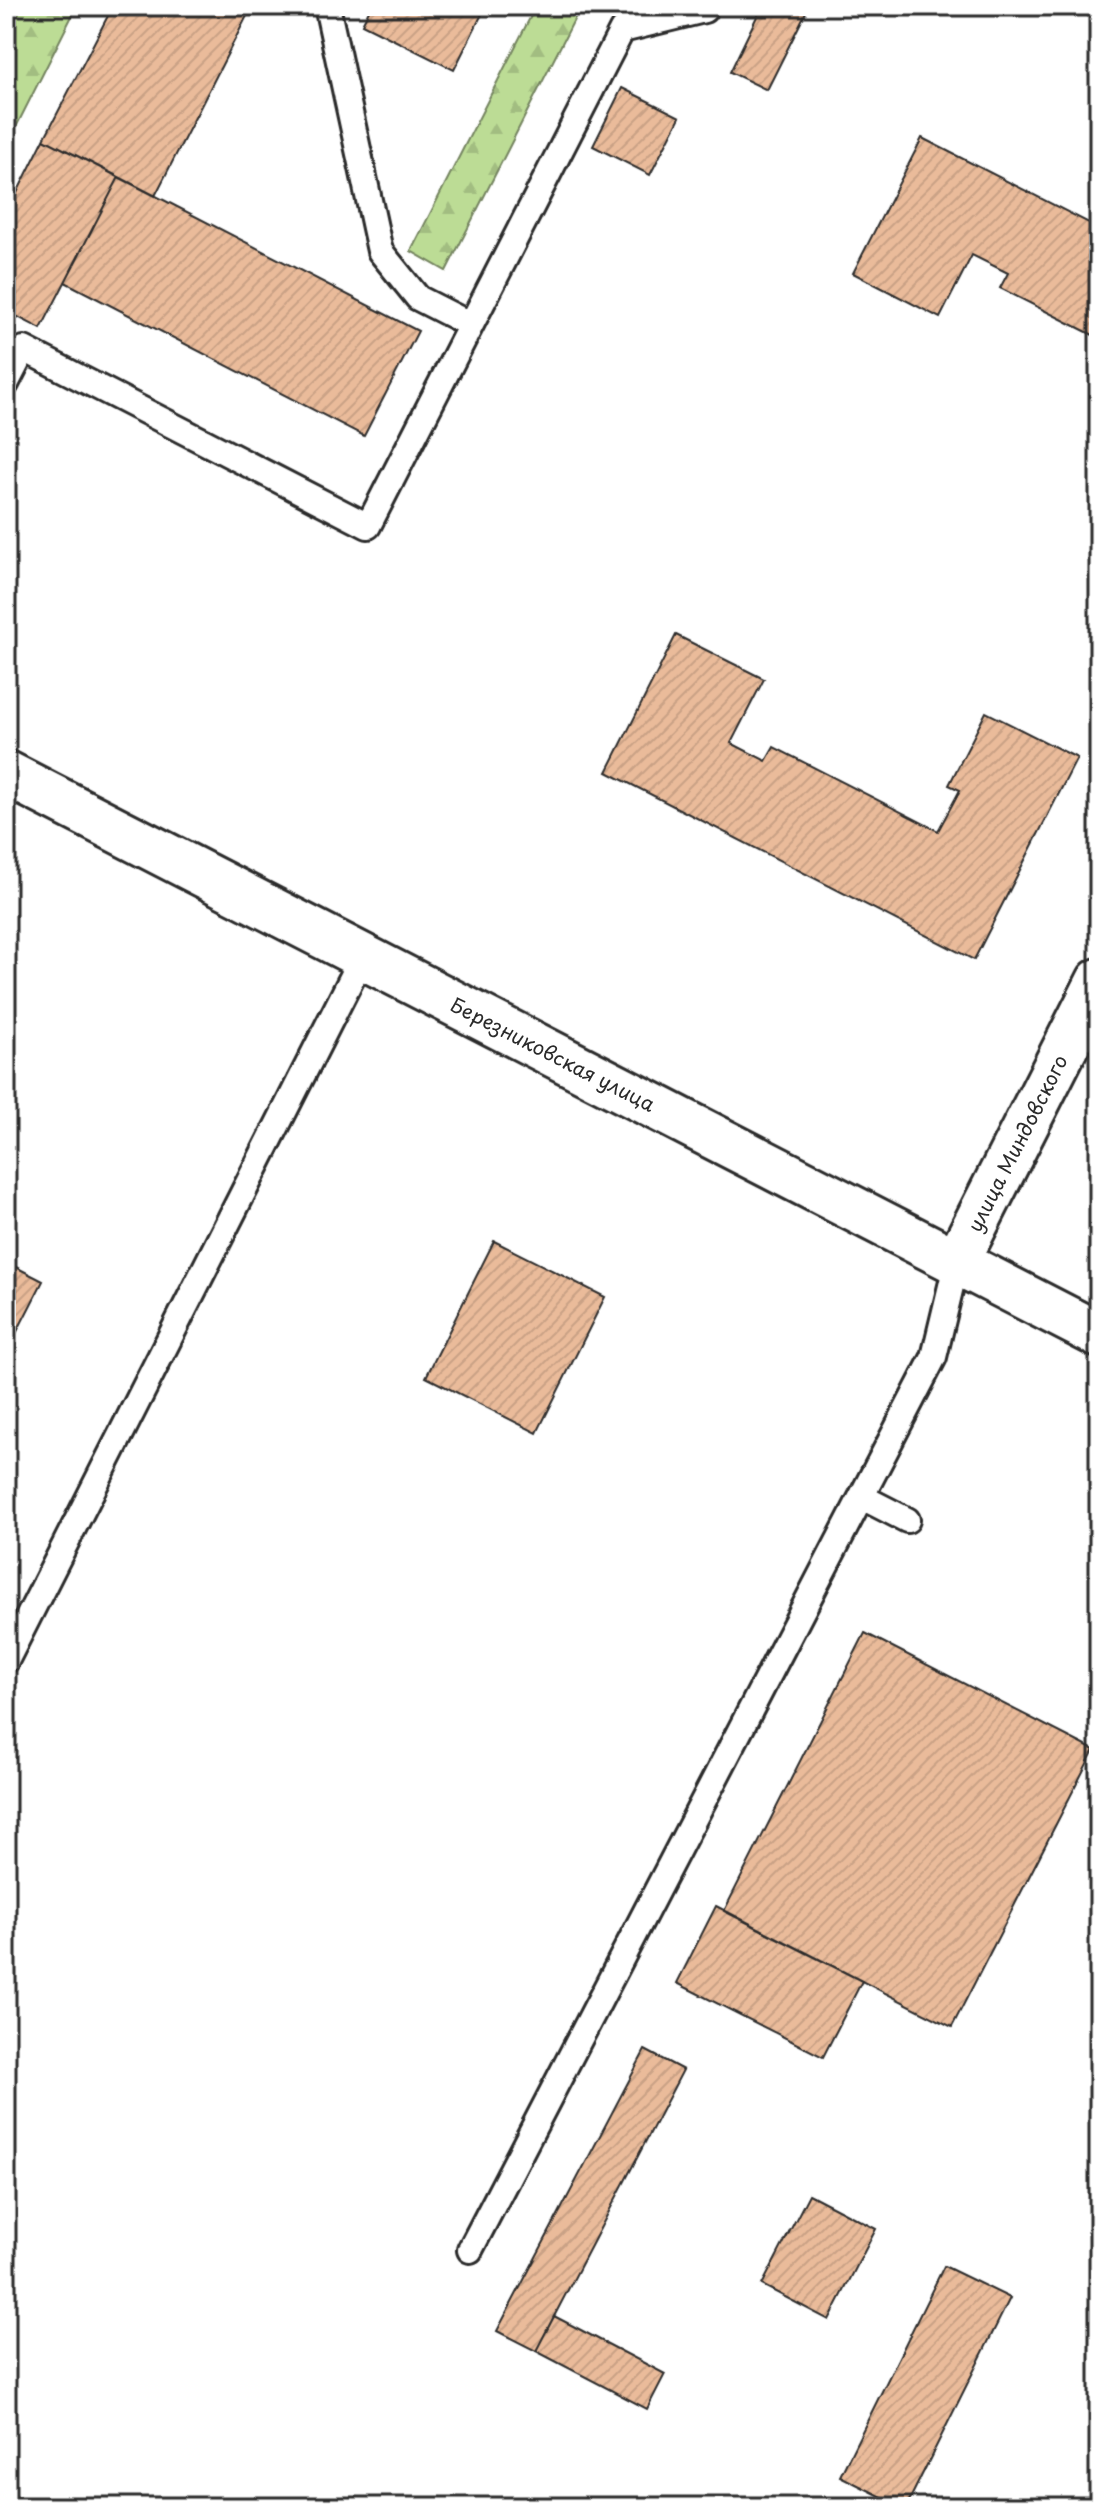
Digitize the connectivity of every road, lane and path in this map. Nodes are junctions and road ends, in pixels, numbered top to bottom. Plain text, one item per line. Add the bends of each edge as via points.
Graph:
1 (327, 6) edge
2 (706, 6) edge
3 (471, 325) junction
4 (6, 384) edge
5 (6, 773) edge
6 (363, 956) junction
7 (1099, 981) edge
8 (957, 1261) junction
9 (1099, 1335) edge
10 (862, 1497) junction
11 (907, 1520) dead end
12 (6, 1661) edge
13 (470, 2250) dead end

1 - 3 lane via 380,251 418,298
2 - 3 lane via 622,30
3 - 4 lane via 368,526 24,349
5 - 6 street, Березниковская улица
6 - 8 street, Березниковская улица
6 - 12 lane
7 - 8 street, улица Миндовского
8 - 9 street, Березниковская улица
8 - 10 lane via 934,1357
10 - 11 lane
10 - 13 lane

